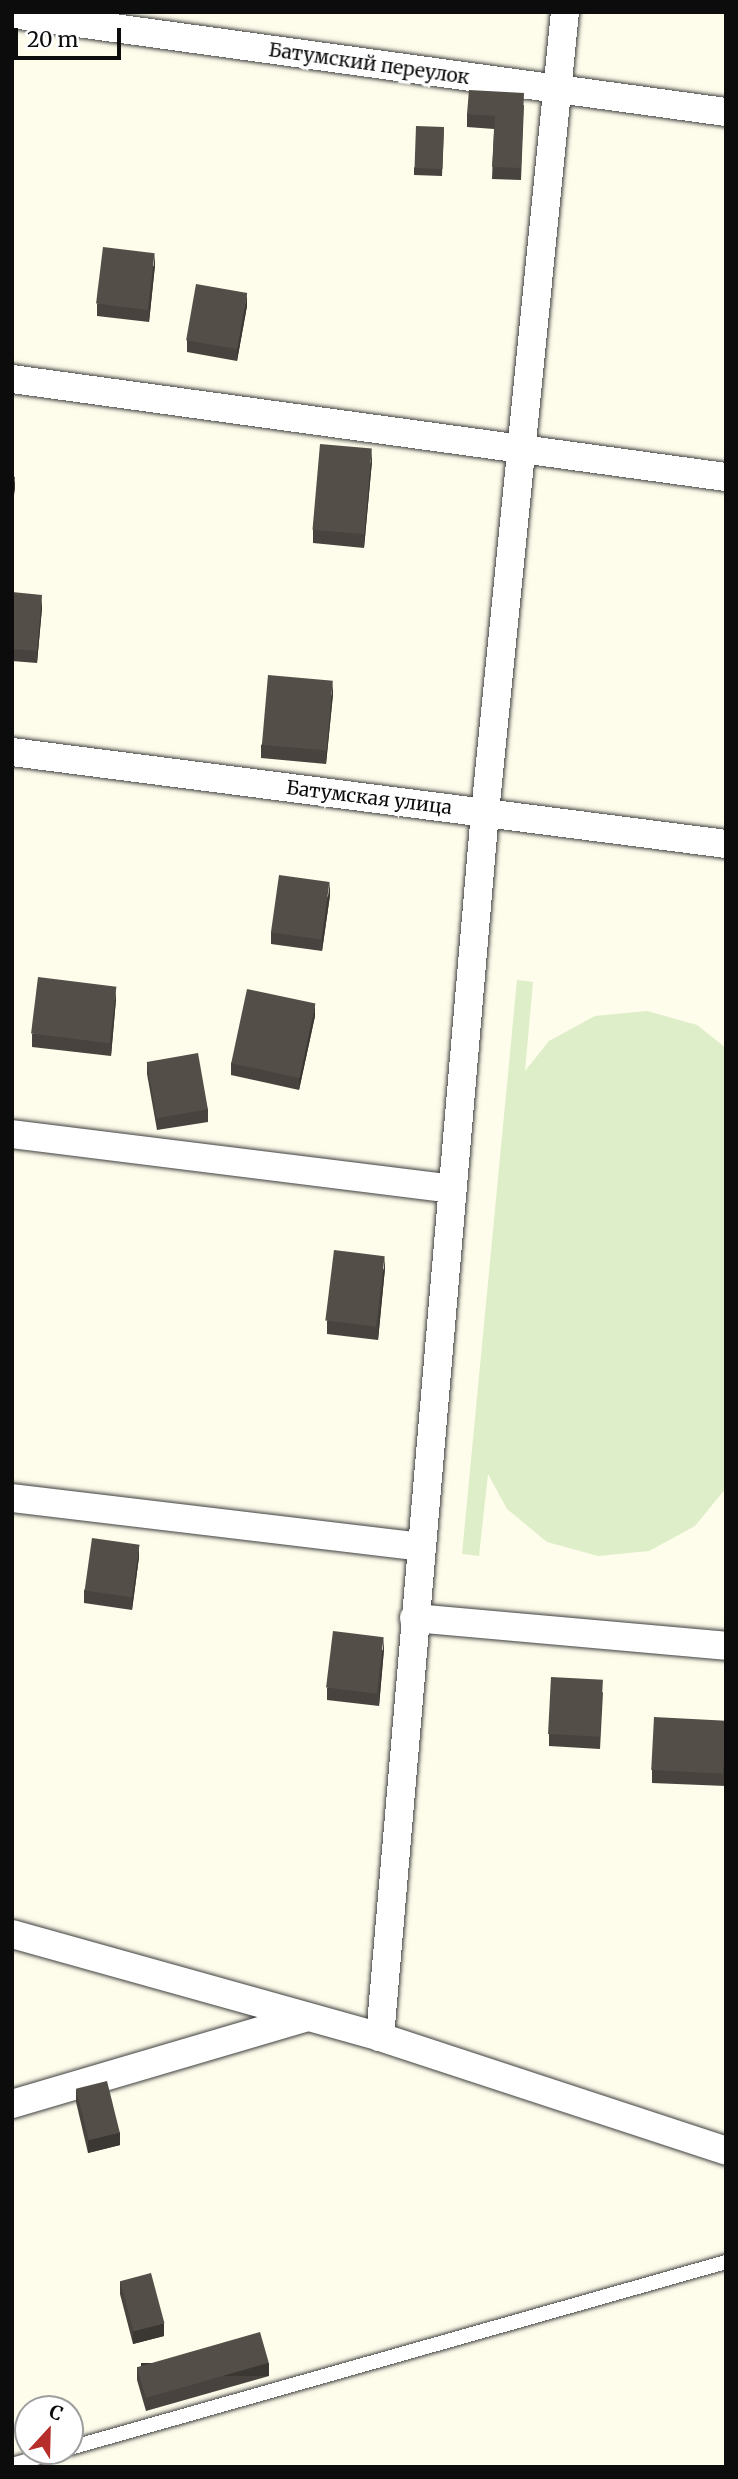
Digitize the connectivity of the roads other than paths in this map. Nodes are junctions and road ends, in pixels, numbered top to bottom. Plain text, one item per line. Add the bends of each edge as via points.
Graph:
1 (565, 12) edge
2 (12, 14) edge
3 (557, 90) junction
4 (726, 112) edge
5 (12, 379) edge
6 (521, 451) junction
7 (726, 477) edge
8 (12, 752) edge
9 (485, 813) junction
10 (726, 844) edge
11 (12, 1134) edge
12 (452, 1189) junction
13 (12, 1498) edge
14 (420, 1547) junction
15 (414, 1618) junction
16 (726, 1646) edge
17 (12, 1934) edge
18 (307, 2017) junction
19 (380, 2037) junction
20 (12, 2104) edge
21 (726, 2151) edge
22 (726, 2262) edge
23 (84, 2444) edge

1 - 3 street
2 - 3 street, Батумский переулок
3 - 4 street, Батумский переулок
3 - 6 street
5 - 6 street
6 - 7 street
6 - 9 street
8 - 9 street, Батумская улица
9 - 10 street, Батумская улица
9 - 12 street
11 - 12 street
12 - 14 street
13 - 14 street
14 - 15 street
15 - 16 street
15 - 19 street
17 - 18 street
18 - 19 street
18 - 20 street
19 - 21 street
22 - 23 lane

